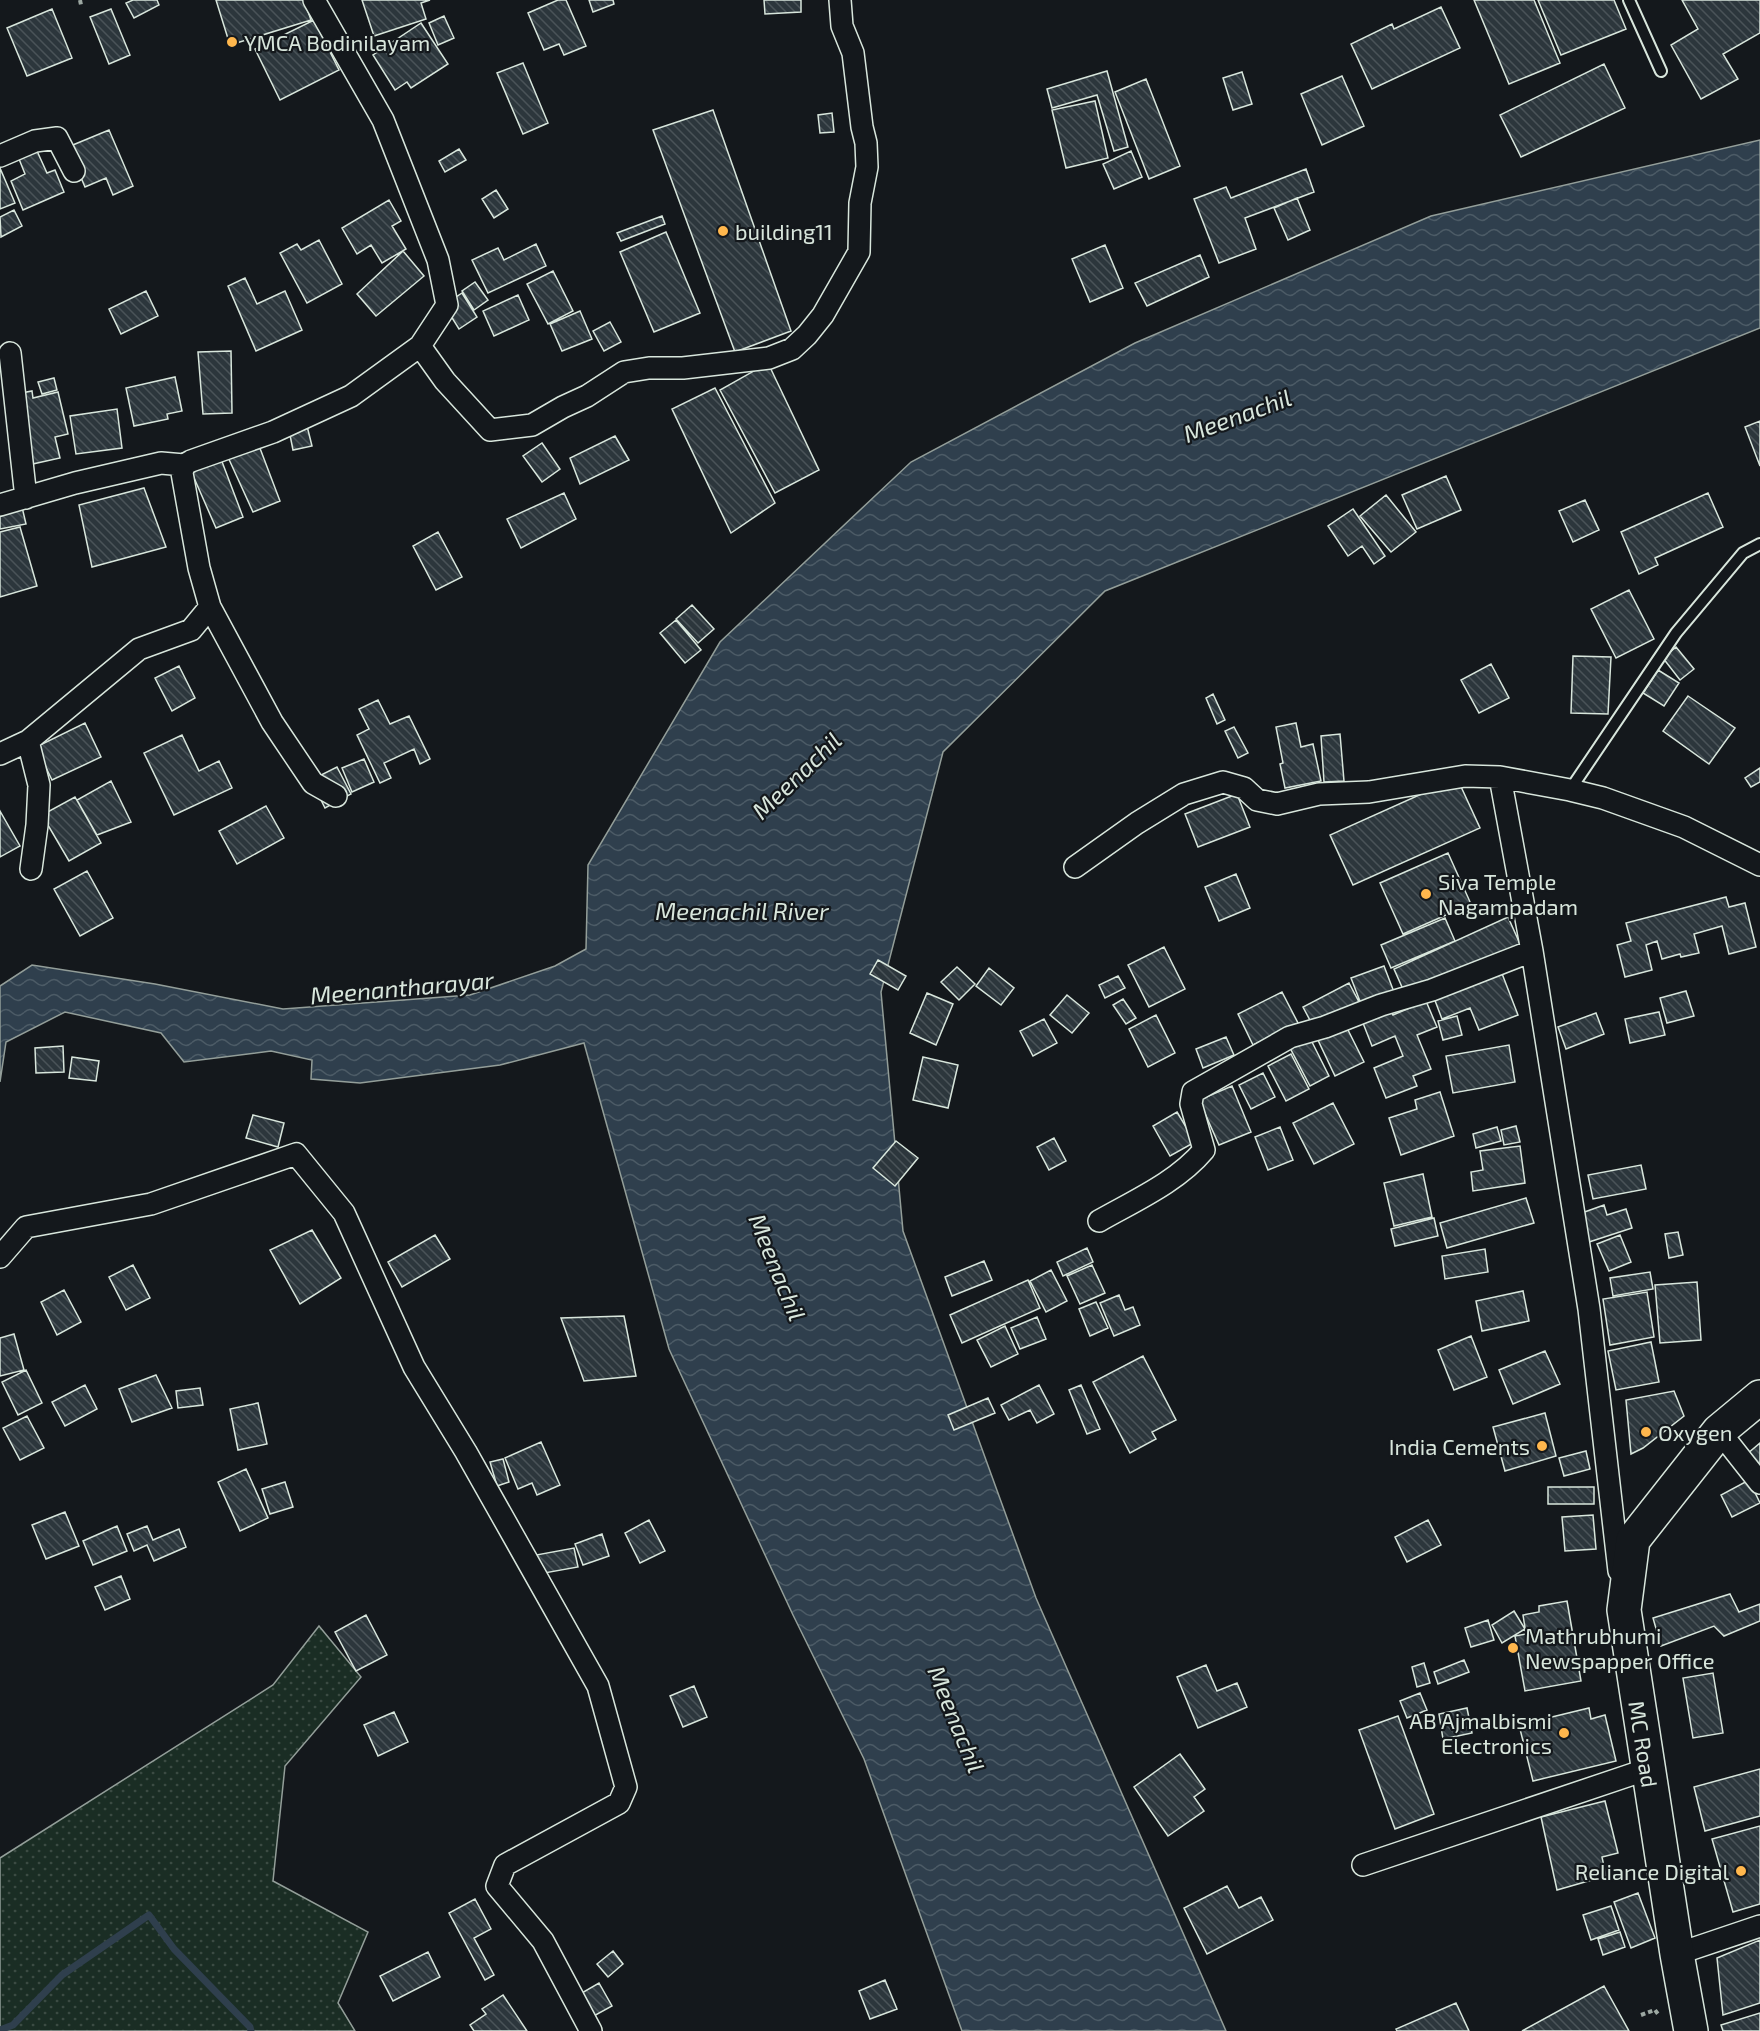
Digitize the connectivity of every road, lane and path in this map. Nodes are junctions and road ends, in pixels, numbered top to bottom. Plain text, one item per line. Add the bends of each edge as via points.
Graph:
1 (315, 0) edge
2 (840, 0) edge
3 (1629, 0) edge
4 (1661, 71) dead end
5 (0, 156) edge
6 (74, 171) dead end
7 (420, 346) junction
8 (10, 353) dead end
9 (184, 465) junction
10 (26, 498) junction
11 (0, 505) edge
12 (1760, 544) edge
13 (210, 606) junction
14 (28, 741) junction
15 (0, 754) edge
16 (1500, 777) junction
17 (1570, 790) junction
18 (336, 796) dead end
19 (1760, 865) edge
20 (1075, 867) dead end
21 (31, 869) dead end
22 (1532, 951) junction
23 (1099, 1221) dead end
24 (0, 1257) edge
25 (1760, 1397) edge
26 (1719, 1431) junction
27 (1760, 1483) edge
28 (1624, 1610) junction
29 (1648, 1769) junction
30 (1363, 1865) dead end
31 (1760, 1926) edge
32 (1677, 1954) junction
33 (1641, 2015) dead end
34 (1660, 2017) dead end
35 (591, 2031) edge
36 (1691, 2031) edge

1 - 7 street via 383,120 438,260 447,306
2 - 7 street via 842,26 853,53 866,143 859,252 823,315 792,349 769,358 624,372 532,425 490,430 444,381
3 - 4 lane
5 - 6 street via 35,141 57,138
7 - 9 street via 351,396 273,432 213,451
8 - 10 street
9 - 10 street via 161,463
9 - 13 street via 182,473 199,568
10 - 11 street
12 - 17 lane via 1743,553 1676,633
13 - 14 street via 191,630 139,649
13 - 18 street via 272,722 313,783
14 - 15 street
14 - 21 street via 39,785
16 - 17 street
16 - 20 street via 1465,776 1369,792 1319,794 1277,804 1257,800 1244,788 1223,782 1185,794
16 - 22 street
17 - 19 street via 1684,827
22 - 23 street via 1432,990 1290,1037 1193,1092 1191,1104 1204,1150 1191,1166
22 - 28 street via 1589,1309
24 - 35 street via 26,1227 151,1204 296,1154 344,1213 414,1367 598,1686 626,1787 619,1803 505,1864 497,1886 543,1941
25 - 26 main road, MC Road
26 - 27 street
26 - 28 main road, MC Road via 1633,1540
28 - 29 main road, MC Road
29 - 30 street
29 - 32 main road, MC Road
31 - 32 street
32 - 36 main road, MC Road
33 - 34 path via 1655,2010

